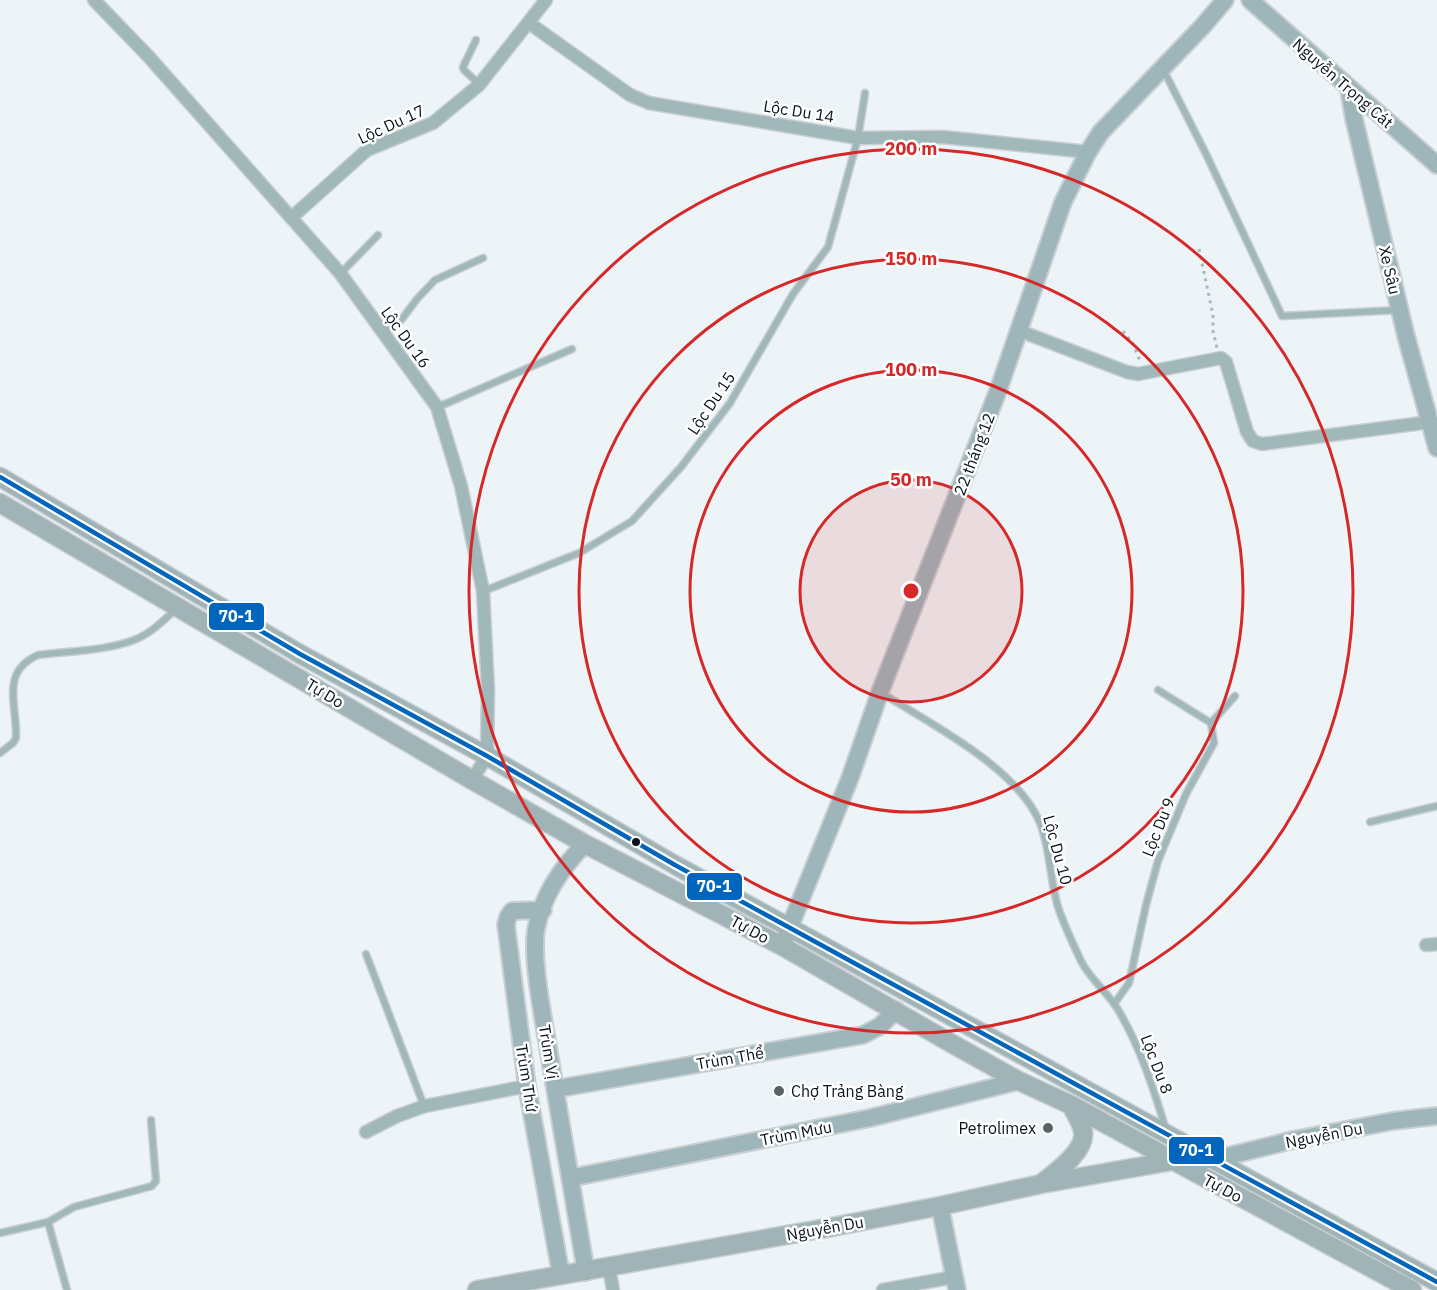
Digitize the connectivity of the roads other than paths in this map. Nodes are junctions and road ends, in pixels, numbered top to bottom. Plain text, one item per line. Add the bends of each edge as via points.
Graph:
1 (94, 0) edge
2 (546, 0) edge
3 (1225, 0) edge
4 (1250, 0) edge
5 (529, 23) junction
6 (476, 40) dead end
7 (1163, 68) junction
8 (479, 85) junction
9 (1349, 89) junction
10 (865, 93) dead end
11 (858, 138) junction
12 (1088, 152) junction
13 (1437, 165) edge
14 (291, 218) junction
15 (378, 235) dead end
16 (483, 258) dead end
17 (340, 273) junction
18 (1400, 310) junction
19 (1020, 331) junction
20 (384, 334) junction
21 (572, 349) dead end
22 (437, 407) junction
23 (1431, 412) edge
24 (1437, 448) edge
25 (0, 477) edge
26 (0, 503) edge
27 (483, 591) junction
28 (178, 607) junction
29 (1158, 690) dead end
30 (880, 692) junction
31 (1235, 696) dead end
32 (1211, 723) junction
33 (0, 753) edge
34 (487, 756) junction
35 (472, 780) junction
36 (1437, 806) edge
37 (1370, 822) dead end
38 (585, 844) junction
39 (543, 910) junction
40 (790, 928) junction
41 (783, 946) junction
42 (366, 954) dead end
43 (1114, 1005) junction
44 (896, 1010) junction
45 (1019, 1080) junction
46 (527, 1086) junction
47 (555, 1089) junction
48 (1071, 1105) junction
49 (425, 1106) junction
50 (1437, 1116) edge
51 (151, 1120) dead end
52 (366, 1132) dead end
53 (1167, 1135) junction
54 (1212, 1160) junction
55 (1172, 1161) junction
56 (570, 1178) junction
57 (1041, 1184) junction
58 (940, 1206) junction
59 (48, 1222) junction
60 (0, 1233) edge
61 (609, 1268) junction
62 (586, 1272) junction
63 (561, 1275) junction
64 (1437, 1282) edge
65 (956, 1283) edge
66 (67, 1290) edge
67 (477, 1290) edge
68 (613, 1290) edge
69 (883, 1290) edge
70 (1412, 1290) edge

1 - 14 street, Lộc Du 16
2 - 5 street, Lộc Du 17
3 - 7 street, 22 tháng 12
4 - 9 street, Nguyễn Trọng Cát
5 - 8 street, Lộc Du 17
5 - 11 street, Lộc Du 14 via 630,95 649,103
6 - 8 lane via 463,66
7 - 12 street, 22 tháng 12 via 1101,132
7 - 18 lane via 1282,316
8 - 14 street, Lộc Du 17 via 434,123 367,150
9 - 13 street, Nguyễn Trọng Cát
9 - 18 street, Xe Sâu
10 - 11 lane, Lộc Du 15
11 - 12 street, Lộc Du 14 via 943,137
11 - 27 lane, Lộc Du 15 via 828,247 793,294 730,403 681,467 632,522 579,553
12 - 19 street, 22 tháng 12 via 1063,202
14 - 17 street, Lộc Du 16
15 - 17 lane
16 - 20 lane via 435,280
17 - 20 street, Lộc Du 16
18 - 23 street, Xe Sâu
19 - 23 street via 1127,372 1145,374 1221,358 1226,362 1247,432 1253,441 1262,444
19 - 30 street, 22 tháng 12
20 - 22 street, Lộc Du 16
21 - 22 lane
22 - 27 street, Lộc Du 16 via 461,486
23 - 24 street, Xe Sâu
25 - 34 main road, Tự Do via 300,654
26 - 28 main road, Tự Do
27 - 34 street, Lộc Du 16
28 - 33 lane via 134,640 38,655 17,666 11,673 10,690 16,738
28 - 35 main road, Tự Do
29 - 32 lane
30 - 40 street, 22 tháng 12
30 - 43 lane, Lộc Du 10 via 976,753 1027,800 1040,823 1058,907 1082,964
31 - 32 lane
32 - 43 lane, Lộc Du 9 via 1214,743 1186,794 1158,861 1129,983
34 - 35 street
34 - 40 main road, Tự Do
35 - 38 main road, Tự Do
36 - 37 lane
38 - 39 street, Trùm Vị via 551,887
38 - 41 main road, Tự Do
39 - 46 street, Trùm Thứ via 512,912 506,925
39 - 47 street, Trùm Vị via 537,926 536,951
40 - 41 street, 22 tháng 12
40 - 53 main road, Tự Do
41 - 44 main road, Tự Do
42 - 49 lane
43 - 53 lane, Lộc Du 8 via 1150,1076
44 - 45 main road, Tự Do
44 - 47 street, Trùm Thể via 880,1026 863,1035
45 - 48 main road, Tự Do
45 - 56 street, Trùm Mưu via 870,1118
46 - 49 street
46 - 63 street, Trùm Thứ
47 - 56 street, Trùm Vị
48 - 55 main road, Tự Do
48 - 57 main road via 1083,1132 1081,1145 1069,1161
49 - 52 street
50 - 54 street, Nguyễn Du via 1293,1140
51 - 59 lane via 156,1181 152,1186 74,1208
53 - 54 main road, Tự Do
54 - 55 street, Nguyễn Du
54 - 64 main road, Tự Do
55 - 57 main road, Nguyễn Du
55 - 70 main road, Tự Do
56 - 62 street, Trùm Vị
57 - 58 main road, Nguyễn Du
58 - 61 main road, Nguyễn Du
58 - 65 street
59 - 60 lane
59 - 66 lane
61 - 62 main road, Nguyễn Du
61 - 68 street
62 - 63 main road, Nguyễn Du
63 - 67 main road, Nguyễn Du
65 - 69 street

